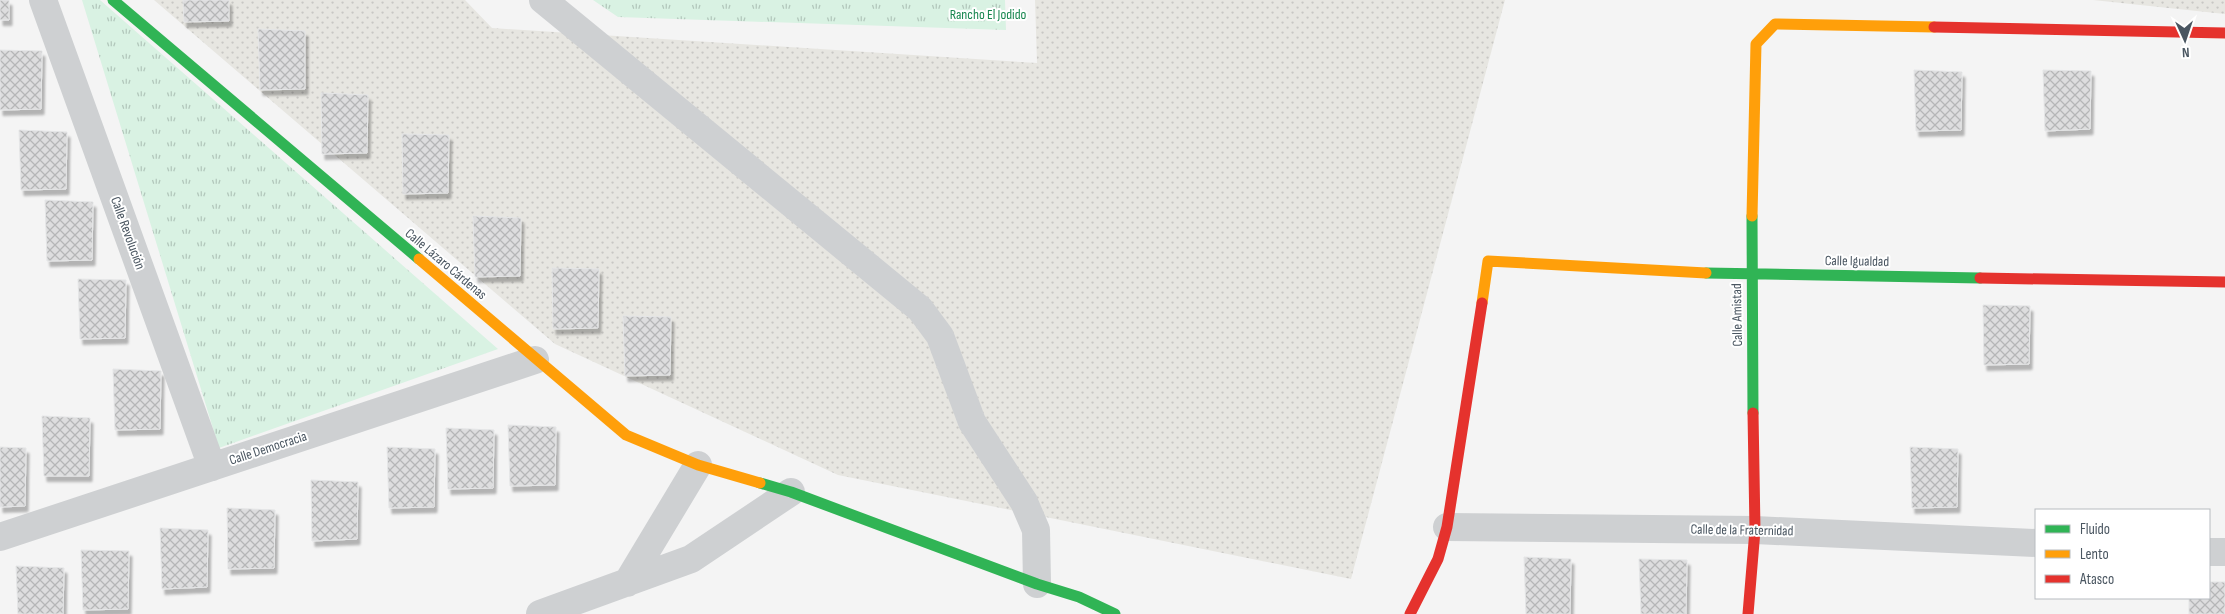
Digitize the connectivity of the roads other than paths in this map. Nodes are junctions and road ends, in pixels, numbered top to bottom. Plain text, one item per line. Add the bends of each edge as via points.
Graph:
1 (44, 0) edge
2 (113, 0) edge
3 (543, 0) edge
4 (2225, 33) edge
5 (1751, 274) junction
6 (2225, 282) edge
7 (535, 360) junction
8 (698, 465) junction
9 (212, 467) junction
10 (792, 492) junction
11 (1447, 527) junction
12 (1755, 530) junction
13 (0, 537) edge
14 (2035, 543) edge
15 (2210, 552) edge
16 (2225, 552) edge
17 (627, 583) junction
18 (1037, 584) junction
19 (540, 614) edge
20 (1115, 614) edge
21 (1410, 614) edge
22 (1748, 614) edge

1 - 9 street, Calle Revolución
2 - 7 street, Calle Lázaro Cárdenas
3 - 18 street via 920,309 940,336 972,422 1024,502 1036,530
4 - 5 street, Calle Amistad via 1775,24 1756,44
5 - 6 street, Calle Igualdad
5 - 11 street, Calle Igualdad via 1488,261
5 - 12 street, Calle Amistad
7 - 8 street, Calle Lázaro Cárdenas via 626,435
7 - 9 street, Calle Democracia
8 - 10 street, Calle Lázaro Cárdenas
8 - 17 street
9 - 13 street, Calle Democracia
10 - 17 street via 691,559
10 - 18 street, Calle Lázaro Cárdenas
11 - 12 street, Calle de la Fraternidad
11 - 21 street via 1438,559
12 - 14 street, Calle de la Fraternidad
12 - 22 street, Calle Amistad
15 - 16 street
17 - 19 street
18 - 20 street, Calle Lázaro Cárdenas via 1079,597

